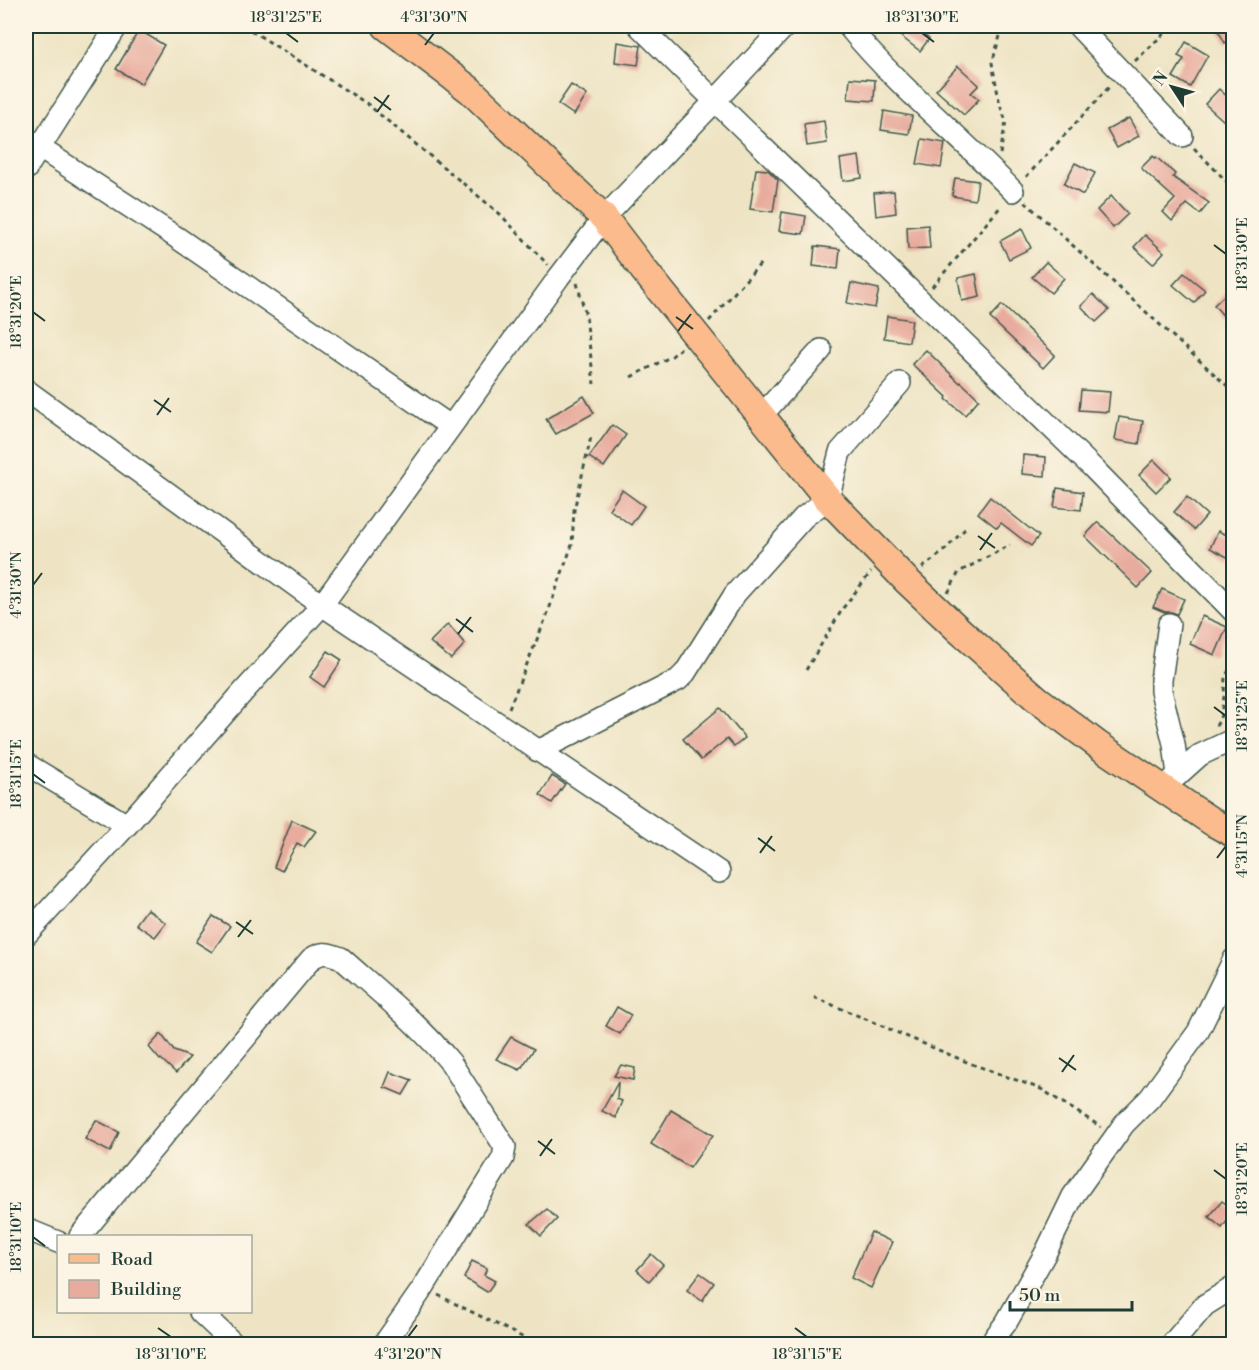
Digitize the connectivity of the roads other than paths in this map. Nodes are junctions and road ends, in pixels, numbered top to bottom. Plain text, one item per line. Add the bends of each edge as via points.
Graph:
1 (117, 26) edge
2 (386, 26) edge
3 (639, 26) edge
4 (785, 26) edge
5 (848, 26) edge
6 (1078, 26) edge
7 (715, 101) junction
8 (1182, 136) road end
9 (32, 143) edge
10 (26, 169) edge
11 (1013, 191) road end
12 (604, 218) junction
13 (821, 350) dead end
14 (900, 383) dead end
15 (26, 390) edge
16 (761, 416) junction
17 (450, 426) junction
18 (828, 500) junction
19 (322, 605) junction
20 (1233, 612) edge
21 (1169, 624) dead end
22 (1233, 739) edge
23 (538, 751) junction
24 (26, 764) edge
25 (1170, 781) junction
26 (127, 825) junction
27 (1233, 834) edge
28 (719, 872) dead end
29 (26, 933) edge
30 (1233, 959) edge
31 (26, 1229) edge
32 (81, 1235) edge
33 (57, 1242) edge
34 (1233, 1287) edge
35 (202, 1313) edge
36 (234, 1344) edge
37 (384, 1344) edge
38 (992, 1344) edge
39 (1172, 1344) edge

1 - 9 street
2 - 12 main road via 470,90
3 - 7 street
4 - 7 street
5 - 11 street
6 - 8 street
7 - 12 street
7 - 20 street via 1093,468
9 - 10 street
9 - 17 street
12 - 16 main road
12 - 17 street
13 - 16 street
14 - 18 street via 840,452
15 - 19 street
16 - 18 main road
17 - 19 street
18 - 23 street via 802,520 735,594 678,680
18 - 25 main road via 906,580 1037,699 1098,745
19 - 23 street
19 - 26 street
21 - 25 street via 1161,691 1174,744
22 - 25 street via 1204,752
23 - 28 street
24 - 26 street
25 - 27 main road
26 - 29 street
30 - 38 street via 1201,1028 1150,1098 1124,1124 1073,1196 1045,1254
31 - 33 street
32 - 37 street via 311,959 329,953 341,958 442,1052 505,1147 503,1158
34 - 39 street via 1205,1305
35 - 36 street

